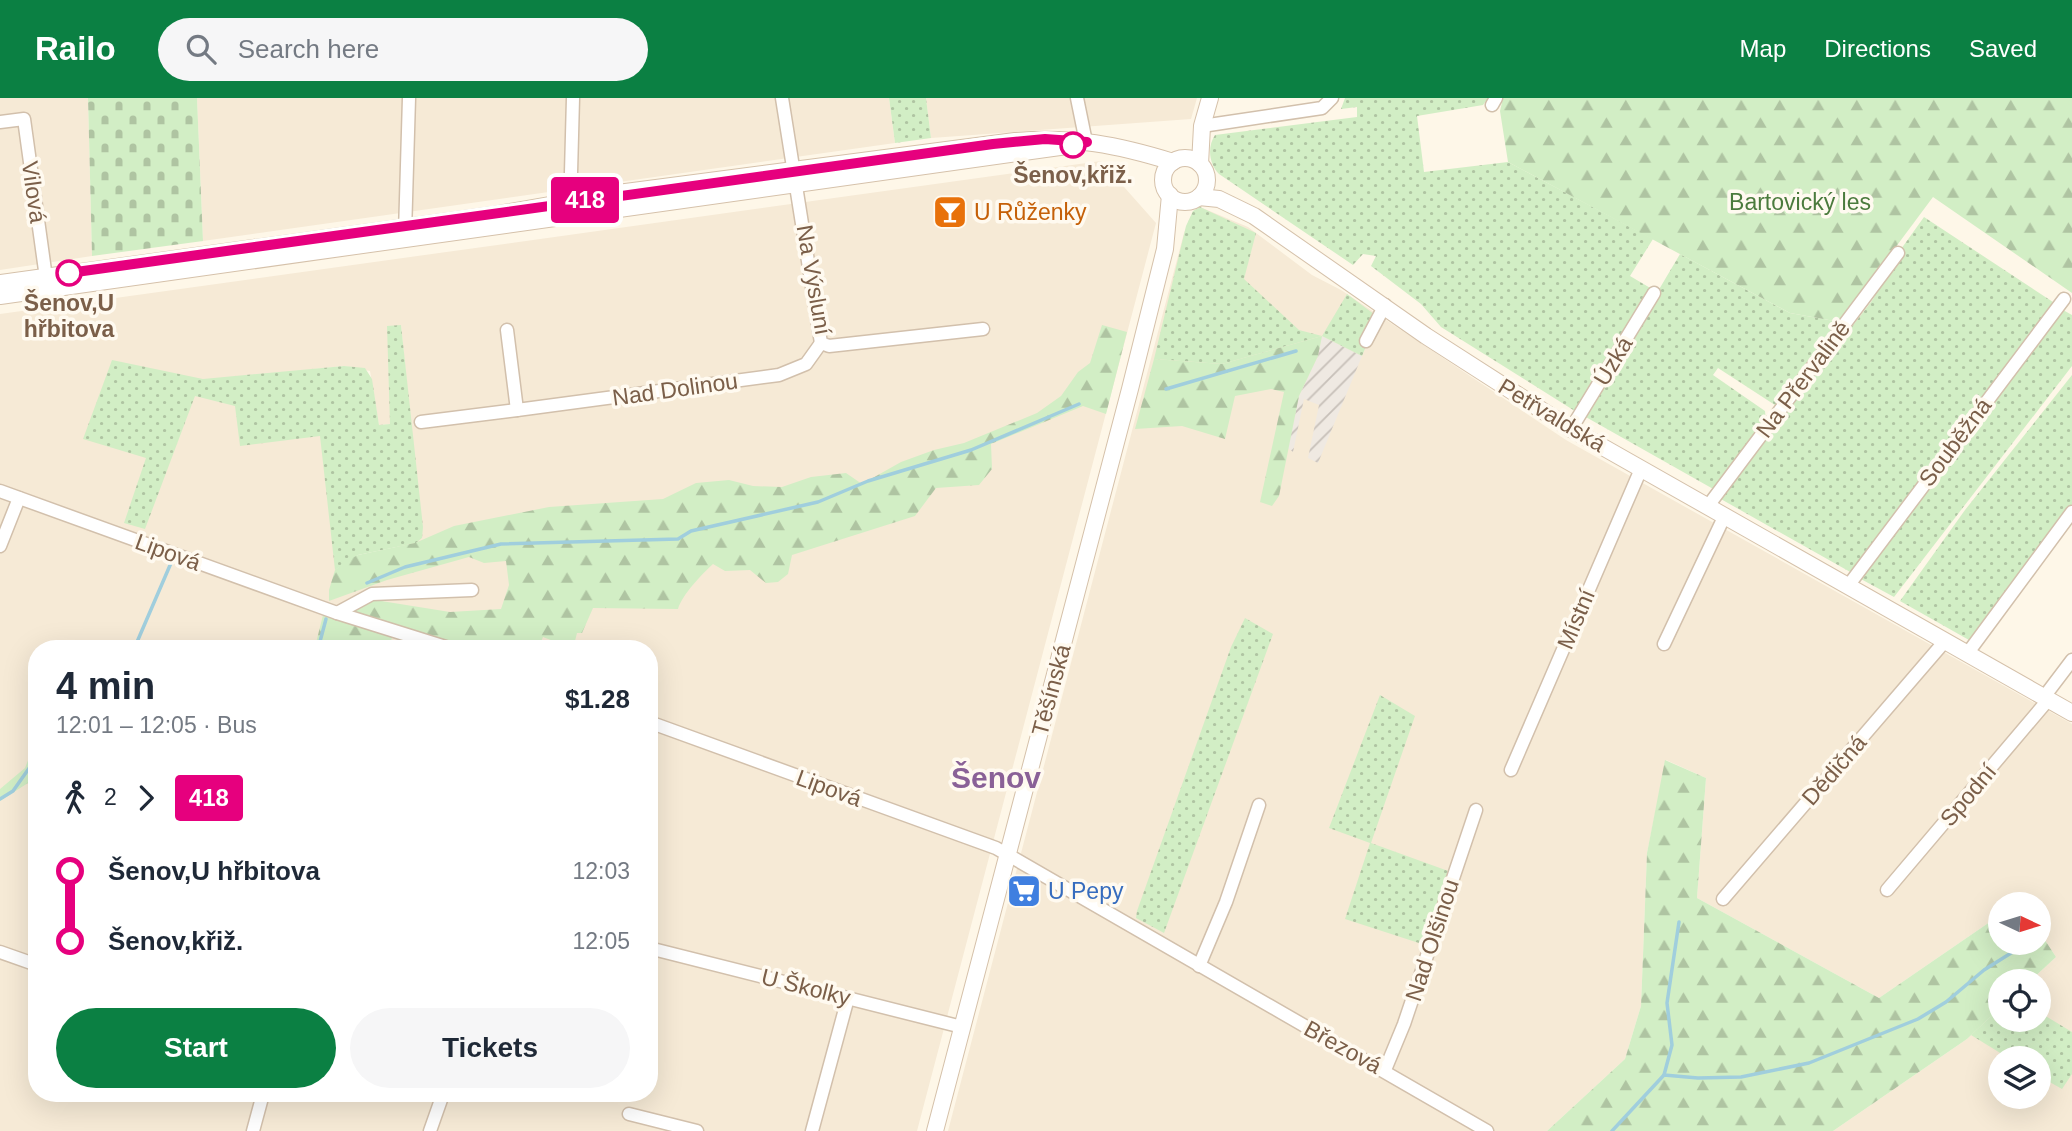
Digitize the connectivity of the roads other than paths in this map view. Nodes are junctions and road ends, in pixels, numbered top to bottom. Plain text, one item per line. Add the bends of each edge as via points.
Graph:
1 (409, 98) edge
2 (573, 98) edge
3 (782, 98) edge
4 (1077, 98) edge
5 (1210, 98) edge
6 (1332, 98) edge
7 (0, 122) edge
8 (1202, 126) junction
9 (1087, 142) junction
10 (1134, 150) junction
11 (1178, 160) junction
12 (1203, 170) junction
13 (794, 177) junction
14 (1167, 188) junction
15 (1193, 199) junction
16 (570, 210) junction
17 (1254, 216) junction
18 (405, 234) junction
19 (1165, 249) junction
20 (1898, 253) dead end
21 (0, 283) edge
22 (47, 283) junction
23 (1654, 293) dead end
24 (0, 296) edge
25 (2063, 299) dead end
26 (1385, 305) junction
27 (983, 328) dead end
28 (507, 330) dead end
29 (1366, 341) dead end
30 (821, 343) junction
31 (517, 411) junction
32 (421, 422) dead end
33 (1571, 429) junction
34 (1641, 468) junction
35 (0, 491) edge
36 (19, 498) junction
37 (1708, 506) junction
38 (2072, 512) edge
39 (1725, 515) junction
40 (0, 546) edge
41 (1848, 586) junction
42 (472, 590) dead end
43 (337, 613) junction
44 (423, 640) edge
45 (1945, 641) junction
46 (1664, 644) dead end
47 (1967, 654) junction
48 (2072, 660) edge
49 (2046, 698) junction
50 (2072, 713) edge
51 (658, 725) edge
52 (1511, 770) dead end
53 (1259, 805) dead end
54 (1476, 810) dead end
55 (1008, 854) junction
56 (1887, 890) dead end
57 (1723, 899) dead end
58 (658, 950) edge
59 (0, 952) edge
60 (28, 962) edge
61 (1199, 966) junction
62 (848, 998) junction
63 (962, 1027) junction
64 (1385, 1070) junction
65 (262, 1102) edge
66 (440, 1102) edge
67 (629, 1114) dead end
68 (253, 1131) edge
69 (430, 1131) edge
70 (697, 1131) edge
71 (812, 1131) edge
72 (935, 1131) edge
73 (1487, 1131) edge

1 - 18 street
2 - 16 street
3 - 13 street, Na Výsluní
4 - 9 street
5 - 8 main road
6 - 8 street via 1322,108
7 - 22 street, Vilová via 24,119
8 - 11 main road
8 - 12 main road
9 - 10 main road
9 - 13 main road via 1015,141
10 - 11 main road
10 - 14 main road
11 - 12 main road
11 - 14 main road via 1166,170
12 - 15 main road via 1205,187
12 - 17 main road, Petřvaldská
13 - 16 main road via 618,193
13 - 30 street, Na Výsluní
14 - 15 main road
14 - 19 main road, Těšínská
15 - 17 main road, Petřvaldská via 1219,199
15 - 19 main road, Těšínská
16 - 18 main road
17 - 26 main road, Petřvaldská
18 - 22 main road
19 - 55 main road, Těšínská
20 - 37 street, Na Přervalině
21 - 22 main road
22 - 24 main road
23 - 33 street, Úzká
25 - 41 street, Souběžná
26 - 29 street
26 - 33 main road, Petřvaldská
27 - 30 street, Na Výsluní via 829,346
28 - 31 street
30 - 31 street, Nad Dolinou via 806,364 779,376
31 - 32 street, Nad Dolinou
33 - 34 main road, Petřvaldská
34 - 37 main road, Petřvaldská
34 - 52 street, Místní
35 - 36 street, Lipová
36 - 40 street
36 - 43 street, Lipová
37 - 39 main road, Petřvaldská
38 - 47 street
39 - 41 main road, Petřvaldská
39 - 46 street
41 - 45 main road, Petřvaldská
42 - 43 street via 372,594
43 - 44 street, Lipová
45 - 47 main road, Petřvaldská
45 - 57 street, Dědičná
47 - 49 main road, Petřvaldská
48 - 49 street, Spodní
49 - 50 main road, Petřvaldská
49 - 56 street, Spodní
51 - 55 street, Lipová
53 - 61 street
54 - 64 street, Nad Olšinou
55 - 61 street, Březová
55 - 63 main road, Těšínská
58 - 62 street, U Školky
59 - 60 street
61 - 64 street, Březová
62 - 63 street, U Školky
62 - 71 street
63 - 72 main road, Těšínská
64 - 73 street, Březová
65 - 68 street
66 - 69 street
67 - 70 street

